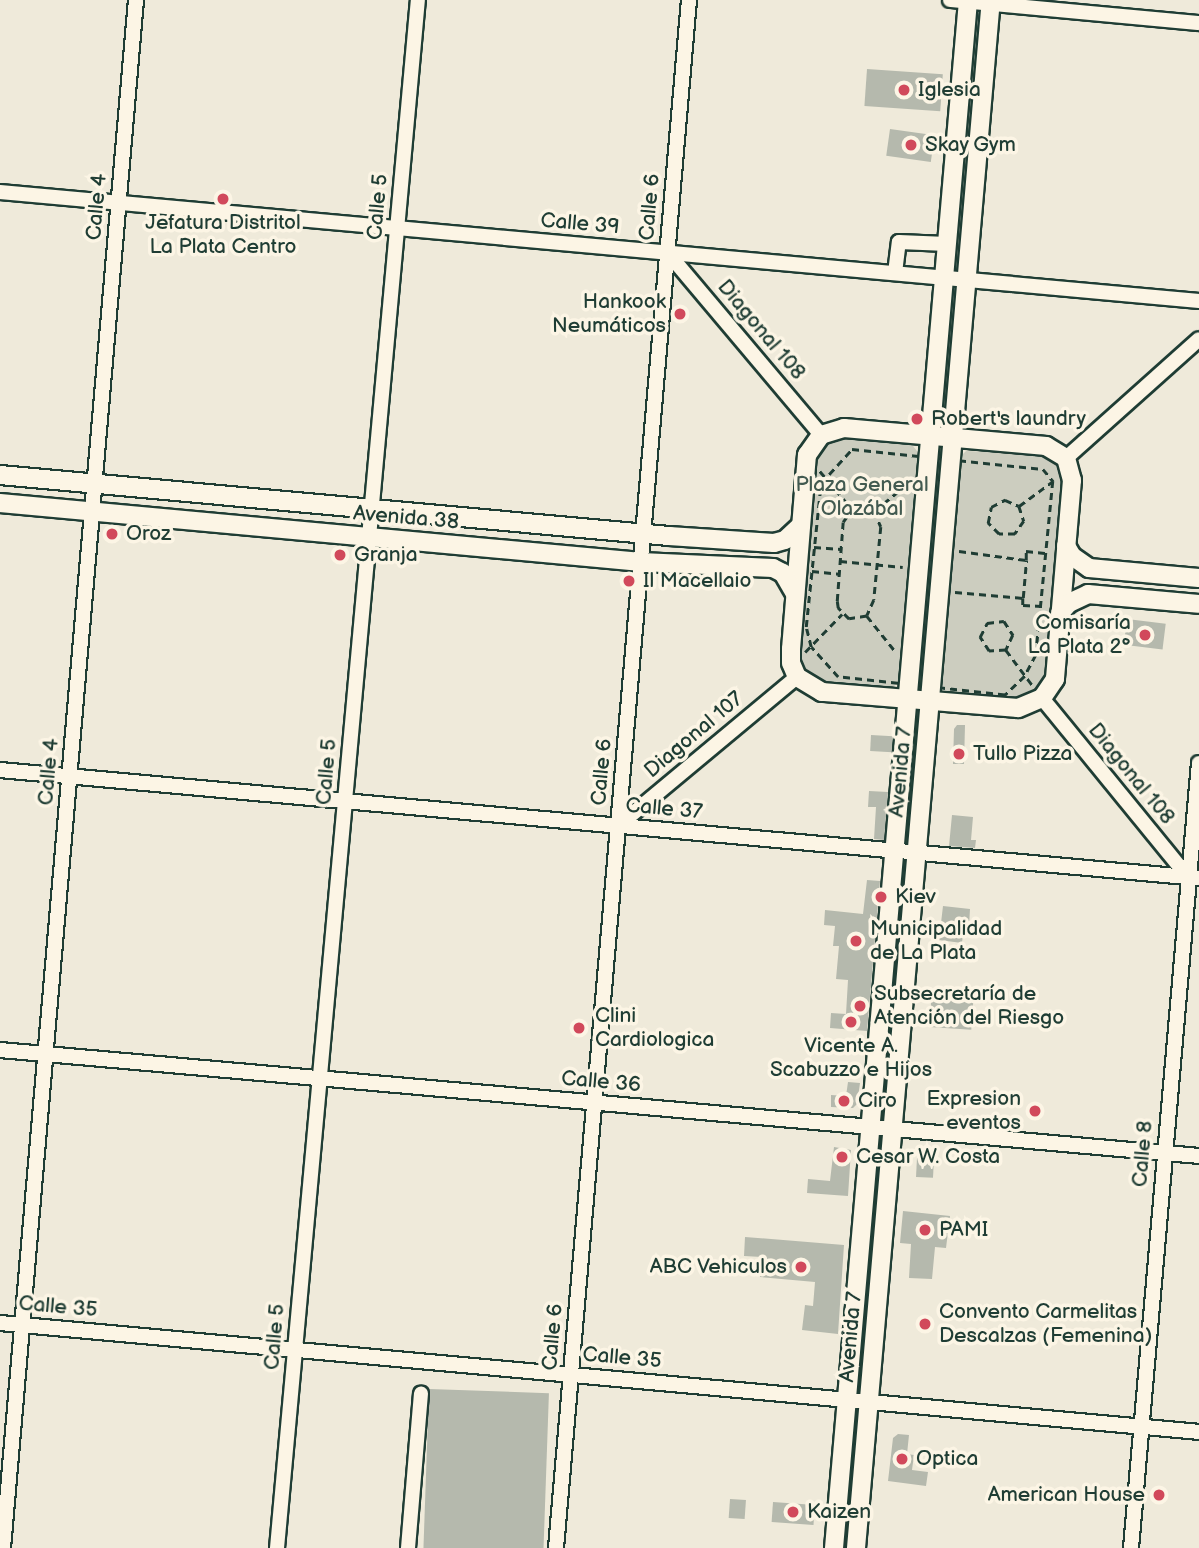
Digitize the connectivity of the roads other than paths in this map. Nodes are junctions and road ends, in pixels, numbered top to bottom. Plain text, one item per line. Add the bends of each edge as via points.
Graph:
1 (136, 0) edge
2 (418, 0) edge
3 (689, 0) edge
4 (962, 1) edge
5 (991, 2) edge
6 (1199, 23) edge
7 (0, 192) edge
8 (118, 203) junction
9 (397, 228) junction
10 (947, 244) junction
11 (668, 253) junction
12 (895, 273) junction
13 (944, 278) junction
14 (967, 280) junction
15 (1199, 301) edge
16 (1199, 339) edge
17 (821, 435) junction
18 (930, 436) junction
19 (953, 438) junction
20 (1069, 464) junction
21 (0, 475) edge
22 (94, 484) junction
23 (0, 503) edge
24 (372, 509) junction
25 (92, 512) junction
26 (801, 525) junction
27 (643, 534) junction
28 (369, 537) junction
29 (1066, 547) junction
30 (641, 562) junction
31 (1199, 578) edge
32 (795, 594) junction
33 (1199, 604) edge
34 (1060, 613) junction
35 (794, 670) junction
36 (1042, 698) junction
37 (908, 699) junction
38 (930, 701) junction
39 (1199, 763) edge
40 (0, 770) edge
41 (69, 776) junction
42 (345, 801) junction
43 (618, 826) junction
44 (894, 851) junction
45 (917, 853) junction
46 (1194, 878) edge
47 (0, 1049) edge
48 (45, 1054) junction
49 (320, 1078) junction
50 (594, 1102) junction
51 (870, 1126) junction
52 (892, 1129) junction
53 (1165, 1153) junction
54 (1199, 1156) edge
55 (0, 1323) edge
56 (22, 1325) junction
57 (295, 1349) junction
58 (571, 1375) junction
59 (421, 1394) dead end
60 (846, 1399) junction
61 (868, 1401) junction
62 (1141, 1426) junction
63 (1199, 1432) edge
64 (3, 1548) edge
65 (277, 1548) edge
66 (408, 1548) edge
67 (556, 1548) edge
68 (834, 1548) edge
69 (856, 1548) edge
70 (1130, 1548) edge

1 - 8 street, Calle 4
2 - 9 street, Calle 5
3 - 11 street, Calle 6
4 - 5 street
4 - 10 main road, Avenida 7
5 - 6 street
5 - 14 main road, Avenida 7
7 - 8 street, Calle 39
8 - 9 street, Calle 39
8 - 22 street, Calle 4
9 - 11 street, Calle 39
9 - 24 street, Calle 5
10 - 12 street via 899,242
10 - 13 main road, Avenida 7
11 - 12 street, Calle 39
11 - 17 street, Diagonal 108
11 - 27 street, Calle 6
12 - 13 street, Calle 39
13 - 14 street, Calle 39
13 - 18 main road, Avenida 7
14 - 15 street, Calle 39
14 - 19 main road, Avenida 7
16 - 20 street
17 - 18 main road via 844,428
17 - 26 main road via 807,455
18 - 19 main road
18 - 37 main road, Avenida 7
19 - 20 main road via 1046,446
19 - 38 main road, Avenida 7
20 - 29 main road
21 - 22 main road, Avenida 38
22 - 24 main road, Avenida 38
22 - 25 street, Calle 4
23 - 25 main road, Avenida 38
24 - 27 main road, Avenida 38
24 - 28 street, Calle 5
25 - 28 main road, Avenida 38
25 - 41 street, Calle 4
26 - 27 main road, Avenida 38 via 785,540 774,542
26 - 32 main road
27 - 30 street, Calle 6
28 - 30 main road, Avenida 38
28 - 42 street, Calle 5
29 - 31 main road via 1089,568
29 - 34 main road
30 - 32 main road, Avenida 38 via 773,568 783,573
30 - 43 street, Calle 6
32 - 35 main road
33 - 34 main road via 1088,594
34 - 36 main road via 1055,679
35 - 37 main road via 821,692
35 - 43 street, Diagonal 107
36 - 38 main road via 1018,708
36 - 46 street, Diagonal 108
37 - 38 main road
37 - 44 main road, Avenida 7
38 - 45 main road, Avenida 7
39 - 46 street, Calle 8
40 - 41 street, Calle 37
41 - 42 street, Calle 37
41 - 48 street, Calle 4
42 - 43 street, Calle 37
42 - 49 street, Calle 5
43 - 44 street, Calle 37
43 - 50 street, Calle 6
44 - 45 street, Calle 37
44 - 51 main road, Avenida 7
45 - 46 street, Calle 37
45 - 52 main road, Avenida 7
46 - 53 street, Calle 8
47 - 48 street, Calle 36
48 - 49 street, Calle 36
48 - 56 street, Calle 4
49 - 50 street, Calle 36
49 - 57 street, Calle 5
50 - 51 street, Calle 36
50 - 58 street, Calle 6
51 - 52 street, Calle 36
51 - 60 main road, Avenida 7
52 - 53 street, Calle 36
52 - 61 main road, Avenida 7
53 - 54 street, Calle 36
53 - 62 street, Calle 8
55 - 56 street, Calle 35
56 - 57 street, Calle 35
56 - 64 street, Calle 4
57 - 58 street, Calle 35
57 - 65 street, Calle 5
58 - 60 street, Calle 35
58 - 67 street, Calle 6
59 - 66 street
60 - 61 street, Calle 35
60 - 68 main road, Avenida 7
61 - 62 street, Calle 35
61 - 69 main road, Avenida 7
62 - 63 street, Calle 35
62 - 70 street, Calle 8

